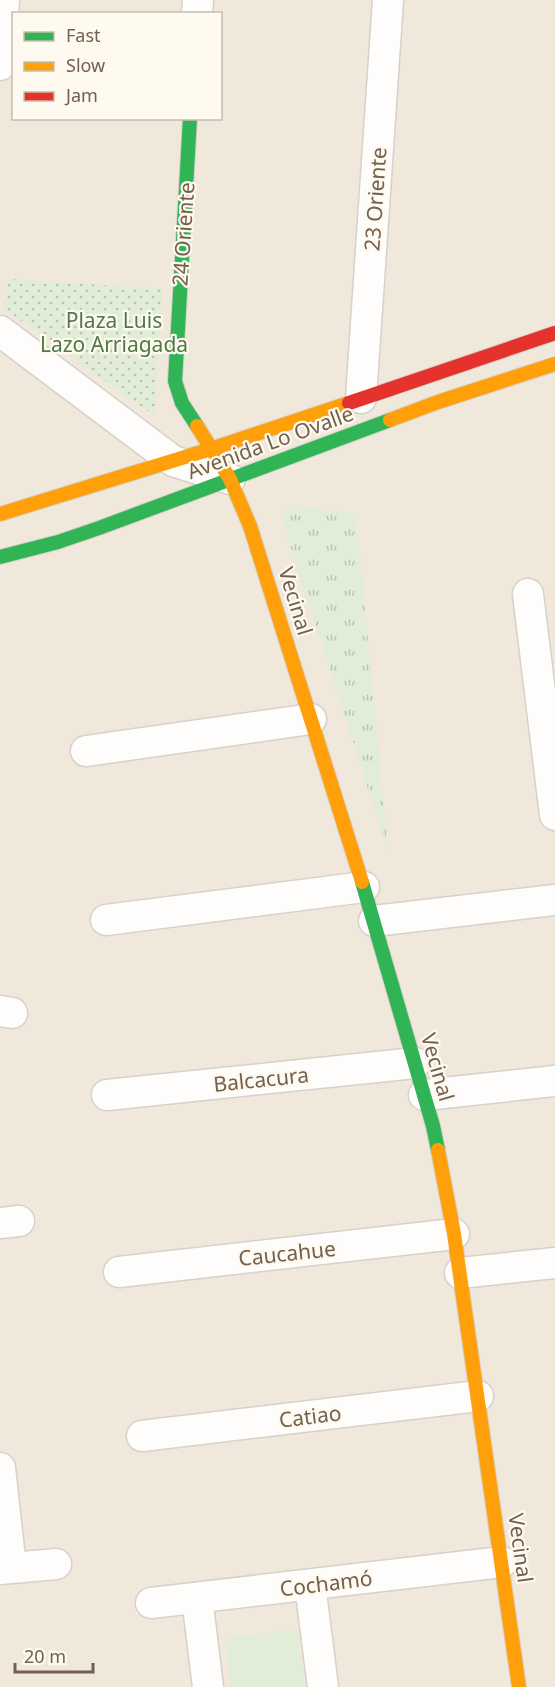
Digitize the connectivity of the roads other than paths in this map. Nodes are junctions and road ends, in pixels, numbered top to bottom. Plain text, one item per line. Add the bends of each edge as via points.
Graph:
1 (4, 0) edge
2 (388, 0) edge
3 (0, 65) edge
4 (190, 120) edge
5 (0, 331) edge
6 (555, 333) edge
7 (555, 364) edge
8 (362, 398) junction
9 (211, 449) junction
10 (173, 461) junction
11 (230, 479) junction
12 (0, 514) edge
13 (0, 556) edge
14 (528, 594) dead end
15 (311, 718) junction
16 (86, 751) dead end
17 (555, 815) edge
18 (364, 887) junction
19 (555, 900) edge
20 (106, 920) dead end
21 (374, 921) junction
22 (415, 1063) junction
23 (555, 1081) edge
24 (107, 1095) dead end
25 (424, 1095) junction
26 (454, 1234) junction
27 (555, 1263) edge
28 (119, 1272) dead end
29 (460, 1273) junction
30 (478, 1396) junction
31 (142, 1437) dead end
32 (0, 1468) edge
33 (502, 1562) junction
34 (56, 1564) dead end
35 (6, 1568) edge
36 (310, 1585) junction
37 (196, 1598) junction
38 (151, 1603) dead end
39 (208, 1687) edge
40 (323, 1687) edge
41 (519, 1687) edge

1 - 3 street
2 - 8 street, 23 Oriente
4 - 9 street, 24 Oriente via 175,381 179,396
5 - 10 street
6 - 8 street, Avenida Lo Ovalle
7 - 11 street, Avenida Lo Ovalle via 438,402
8 - 9 street, Avenida Lo Ovalle
9 - 10 street, Avenida Lo Ovalle
9 - 11 street, 24 Oriente
10 - 11 street
10 - 12 street, Avenida Lo Ovalle
11 - 13 street, Avenida Lo Ovalle via 58,542
11 - 15 street, Vecinal via 250,526
14 - 17 street
15 - 16 street
15 - 18 street, Vecinal
18 - 20 street
18 - 21 street, Vecinal
19 - 21 street
21 - 22 street, Vecinal
22 - 24 street, Balcacura
22 - 25 street, Vecinal
23 - 25 street
25 - 26 street, Vecinal
26 - 28 street, Caucahue
26 - 29 street, Vecinal
27 - 29 street
29 - 30 street, Vecinal
30 - 31 street, Catiao
30 - 33 street, Vecinal
32 - 35 street
33 - 36 street, Cochamó
33 - 41 street, Vecinal
34 - 35 street
36 - 37 street, Cochamó
36 - 40 street
37 - 38 street, Cochamó
37 - 39 street

